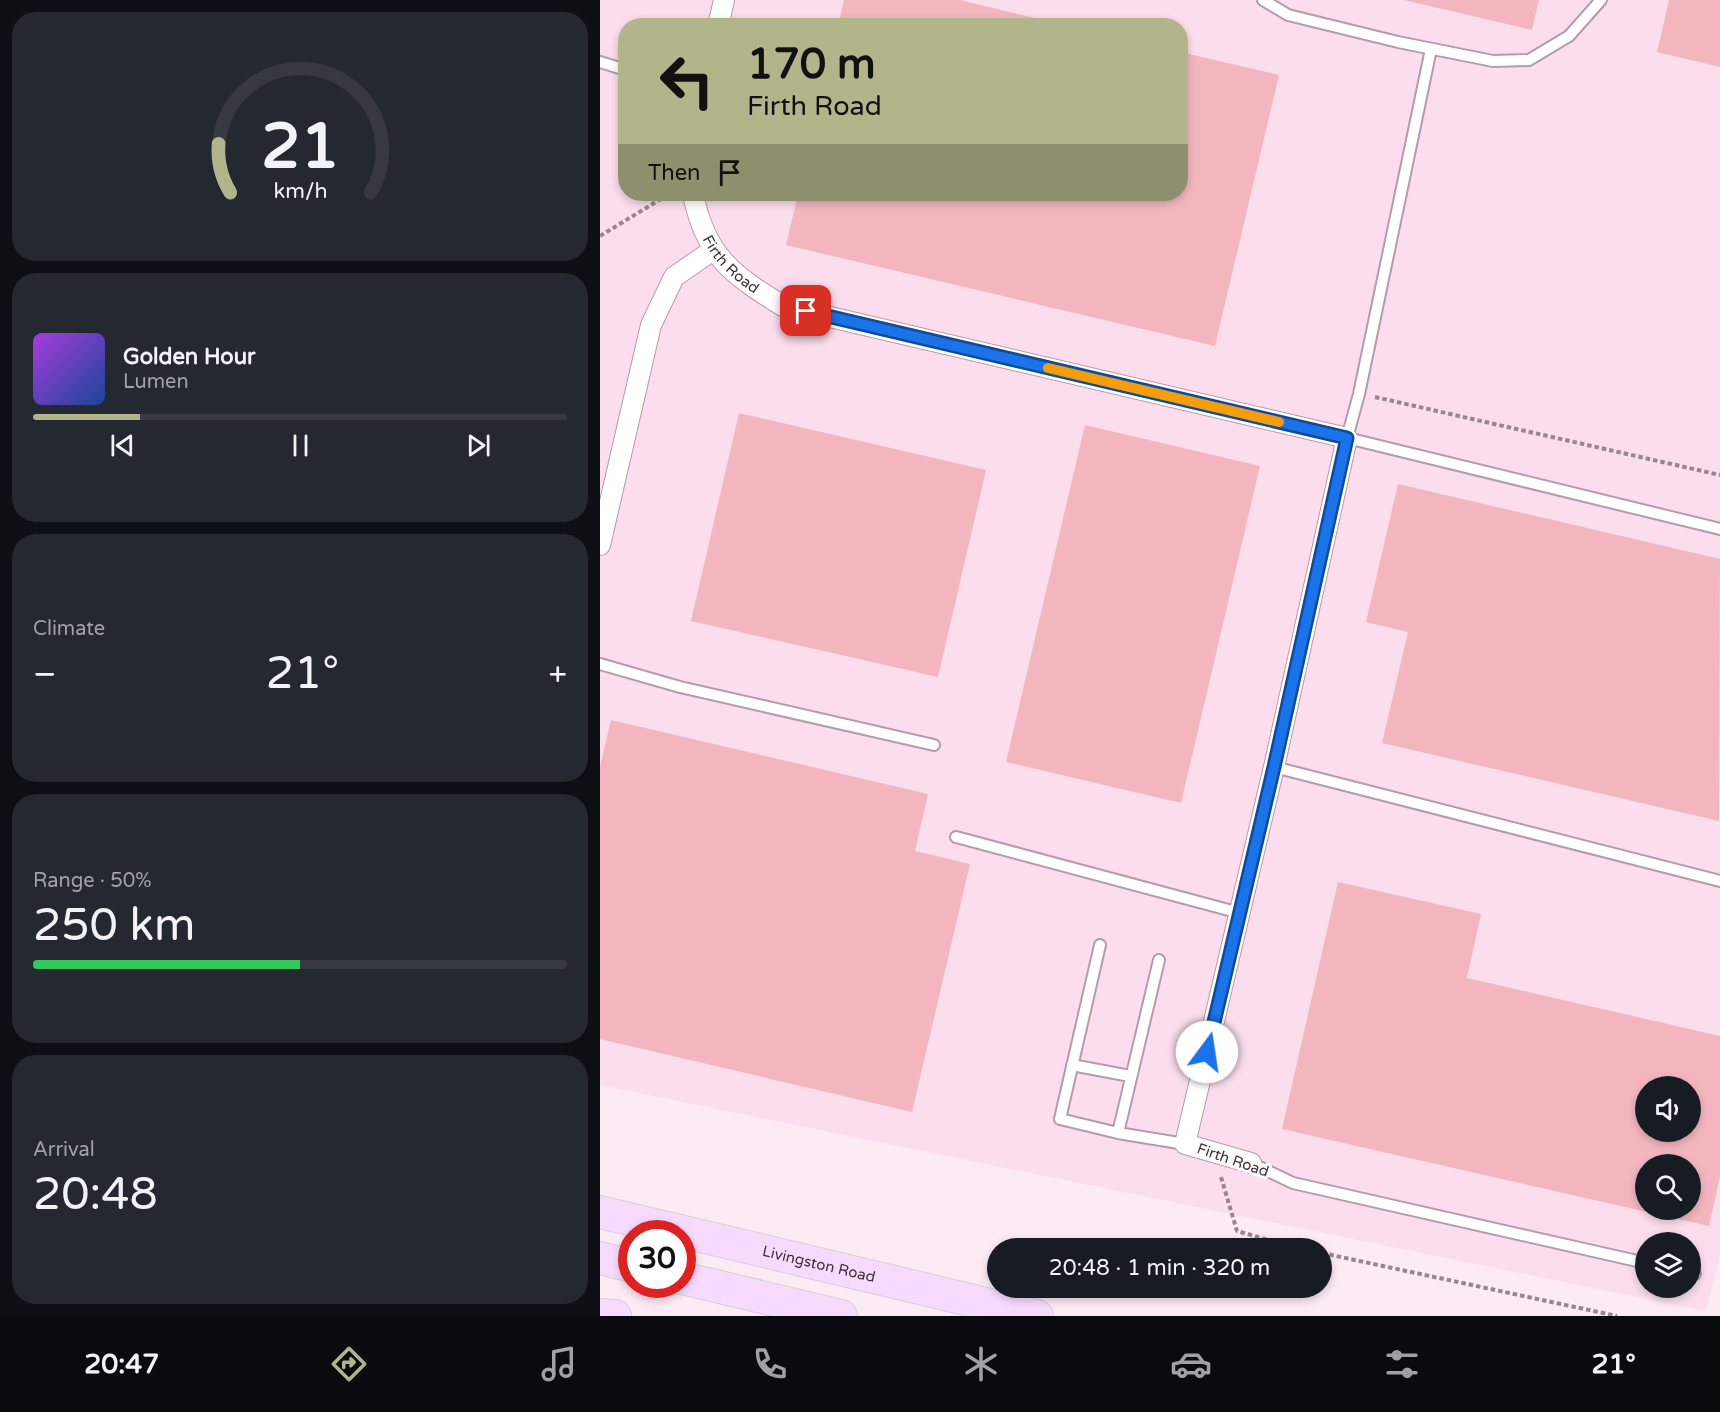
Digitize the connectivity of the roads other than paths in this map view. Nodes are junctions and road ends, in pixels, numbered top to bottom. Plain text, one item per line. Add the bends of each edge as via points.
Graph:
1 (724, 0) edge
2 (1263, 0) edge
3 (1601, 0) edge
4 (720, 18) edge
5 (1431, 49) junction
6 (600, 62) edge
7 (618, 68) edge
8 (694, 201) edge
9 (713, 250) junction
10 (1347, 438) junction
11 (1720, 529) edge
12 (600, 541) edge
13 (600, 664) edge
14 (934, 744) dead end
15 (1274, 767) junction
16 (956, 837) dead end
17 (1720, 881) edge
18 (1240, 913) junction
19 (1100, 945) dead end
20 (1159, 960) dead end
21 (1072, 1065) junction
22 (1130, 1076) junction
23 (1118, 1133) junction
24 (1185, 1144) junction
25 (1251, 1163) joint
26 (600, 1212) edge
27 (600, 1258) edge
28 (1635, 1261) edge
29 (618, 1262) edge
30 (696, 1281) edge
31 (600, 1315) edge
32 (615, 1316) edge
33 (841, 1316) edge
34 (1037, 1316) edge

1 - 4 street
2 - 5 lane via 1288,15
3 - 5 lane via 1569,36 1529,60 1493,61
5 - 10 lane
6 - 7 lane
8 - 9 street, Firth Road
9 - 10 street, Firth Road via 743,282 783,306
9 - 12 street via 674,277 651,325
10 - 11 lane
10 - 15 street, Firth Road
13 - 14 lane via 680,687
15 - 17 lane
15 - 18 street, Firth Road
16 - 18 lane
18 - 24 street, Firth Road
19 - 21 lane
20 - 22 lane
21 - 22 lane
21 - 23 lane via 1060,1119
22 - 23 lane
23 - 24 lane
24 - 25 street, Firth Road
25 - 28 lane, Firth Road via 1293,1183
26 - 34 main road, Livingston Road
27 - 29 main road
30 - 33 main road
31 - 32 main road

